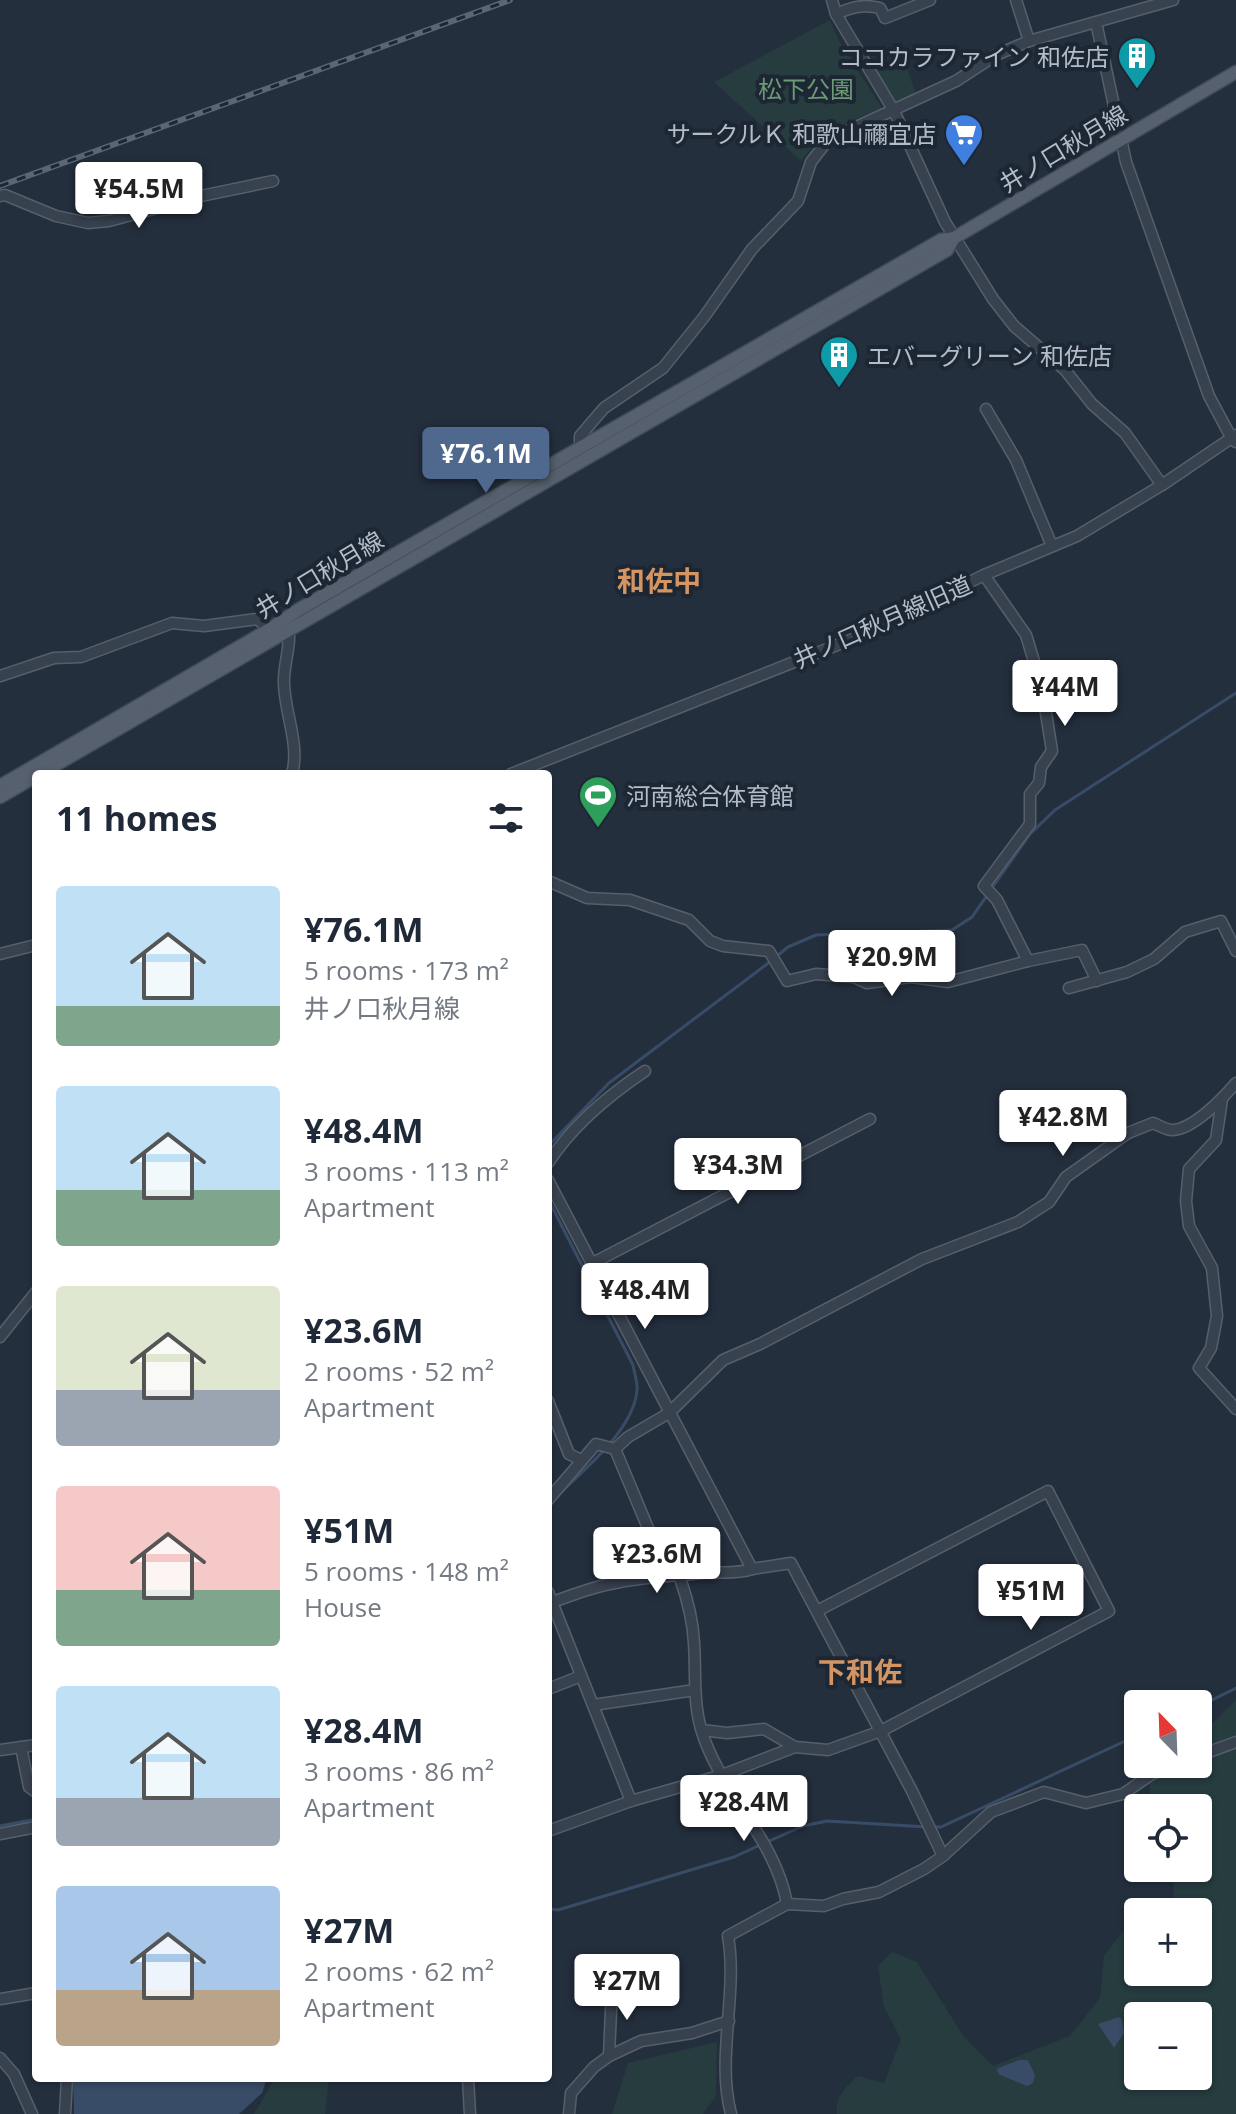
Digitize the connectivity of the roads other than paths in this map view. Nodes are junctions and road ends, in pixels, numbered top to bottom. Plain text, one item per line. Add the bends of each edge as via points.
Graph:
1 (832, 0) edge
2 (930, 0) edge
3 (1016, 0) edge
4 (1173, 0) edge
5 (836, 14) junction
6 (1096, 22) junction
7 (1029, 41) junction
8 (1236, 72) edge
9 (894, 111) junction
10 (1121, 140) junction
11 (273, 181) dead end
12 (0, 196) edge
13 (954, 238) junction
14 (986, 409) dead end
15 (1235, 439) edge
16 (582, 453) junction
17 (1162, 485) junction
18 (1052, 546) junction
19 (984, 575) junction
20 (287, 625) junction
21 (270, 629) junction
22 (0, 676) edge
23 (46, 770) edge
24 (293, 770) edge
25 (521, 770) edge
26 (32, 778) edge
27 (0, 786) edge
28 (0, 797) edge
29 (552, 883) edge
30 (32, 946) edge
31 (1236, 951) edge
32 (0, 954) edge
33 (1028, 961) junction
34 (1097, 981) junction
35 (1069, 988) dead end
36 (645, 1071) dead end
37 (1236, 1083) edge
38 (1222, 1099) junction
39 (870, 1119) dead end
40 (552, 1156) edge
41 (552, 1188) edge
42 (591, 1264) junction
43 (32, 1297) edge
44 (0, 1337) edge
45 (1236, 1409) edge
46 (552, 1411) edge
47 (669, 1413) junction
48 (614, 1448) junction
49 (581, 1460) junction
50 (552, 1495) edge
51 (752, 1569) junction
52 (674, 1577) junction
53 (552, 1597) edge
54 (552, 1602) edge
55 (817, 1611) junction
56 (581, 1676) junction
57 (552, 1687) edge
58 (695, 1690) junction
59 (593, 1705) junction
60 (702, 1730) junction
61 (881, 1731) junction
62 (1236, 1742) edge
63 (32, 1746) edge
64 (21, 1747) junction
65 (795, 1747) junction
66 (0, 1750) edge
67 (1212, 1751) edge
68 (722, 1775) junction
69 (1146, 1778) edge
70 (32, 1789) edge
71 (631, 1801) junction
72 (32, 1828) edge
73 (552, 1830) edge
74 (0, 1834) edge
75 (943, 1856) junction
76 (787, 1904) junction
77 (612, 1987) dead end
78 (32, 1994) edge
79 (0, 1999) edge
80 (729, 2021) junction
81 (609, 2056) junction
82 (0, 2058) edge
83 (67, 2082) edge
84 (468, 2082) edge
85 (32, 2114) edge
86 (65, 2114) edge
87 (470, 2114) edge
88 (569, 2114) edge
89 (731, 2114) edge

1 - 5 street
2 - 5 street via 885,18 880,8 869,6
3 - 7 street
4 - 6 street
5 - 9 street
6 - 7 street
6 - 10 street
7 - 9 street
8 - 10 main road, 井ノ口秋月線
9 - 13 street
9 - 16 street via 828,140 811,162 798,201 752,249 663,368 604,408 580,436
10 - 13 main road, 井ノ口秋月線
10 - 15 street via 1209,396
11 - 12 street via 88,223
13 - 16 main road, 井ノ口秋月線 via 941,240
13 - 17 street via 1014,326 1125,433
14 - 18 street via 1016,460
15 - 17 street, 井ノ口秋月線旧道
16 - 20 main road, 井ノ口秋月線
17 - 18 street, 井ノ口秋月線旧道
18 - 19 street, 井ノ口秋月線旧道
19 - 25 street, 井ノ口秋月線旧道 via 865,634
19 - 33 street via 1026,635 1042,688 1052,751 1030,794 1030,824 984,886 997,900
20 - 21 main road, 井ノ口秋月線
20 - 23 main road, 井ノ口秋月線
20 - 24 street via 284,686
21 - 22 street via 257,619 204,626 172,623 81,657 54,658
21 - 27 main road, 井ノ口秋月線
26 - 28 main road, 井ノ口秋月線
29 - 33 street via 587,898 630,900 689,920 723,946 769,951 787,981 816,974 867,983 911,977 948,982
30 - 32 street
31 - 34 street via 1221,921 1185,932 1154,959
33 - 34 street via 1082,950
34 - 35 street
36 - 40 street via 614,1092
37 - 38 street
38 - 45 street via 1216,1140 1189,1169 1186,1201 1189,1226 1212,1268 1217,1316 1211,1348 1199,1368
38 - 47 street via 1189,1125 1172,1130 1153,1123 1128,1133 1066,1177 1049,1202 1018,1222 922,1259 723,1360
39 - 42 street
41 - 42 street
42 - 47 street
43 - 44 street
46 - 49 street via 569,1454
47 - 48 street
47 - 51 street
48 - 49 street via 596,1444
48 - 52 street
49 - 50 street
51 - 52 street
51 - 55 street via 791,1563
52 - 53 street
52 - 58 street via 694,1641
54 - 56 street
55 - 61 street
55 - 61 street via 1048,1491 1109,1611
56 - 57 street
56 - 59 street
58 - 59 street
58 - 60 street
59 - 71 street
60 - 65 street via 764,1729
60 - 68 street
61 - 65 street via 828,1750
61 - 75 street
62 - 67 street
63 - 64 street
64 - 66 street
64 - 70 street
65 - 68 street
68 - 71 street
68 - 76 street via 762,1841
69 - 75 street via 1123,1794 1086,1803 1044,1792 991,1812
71 - 73 street
72 - 74 street
75 - 76 street via 879,1892 824,1906
76 - 80 street via 728,1936
77 - 81 street
78 - 79 street
80 - 81 street via 641,2041
80 - 89 street
81 - 88 street via 571,2093
82 - 85 street via 14,2074
83 - 86 street
84 - 87 street

